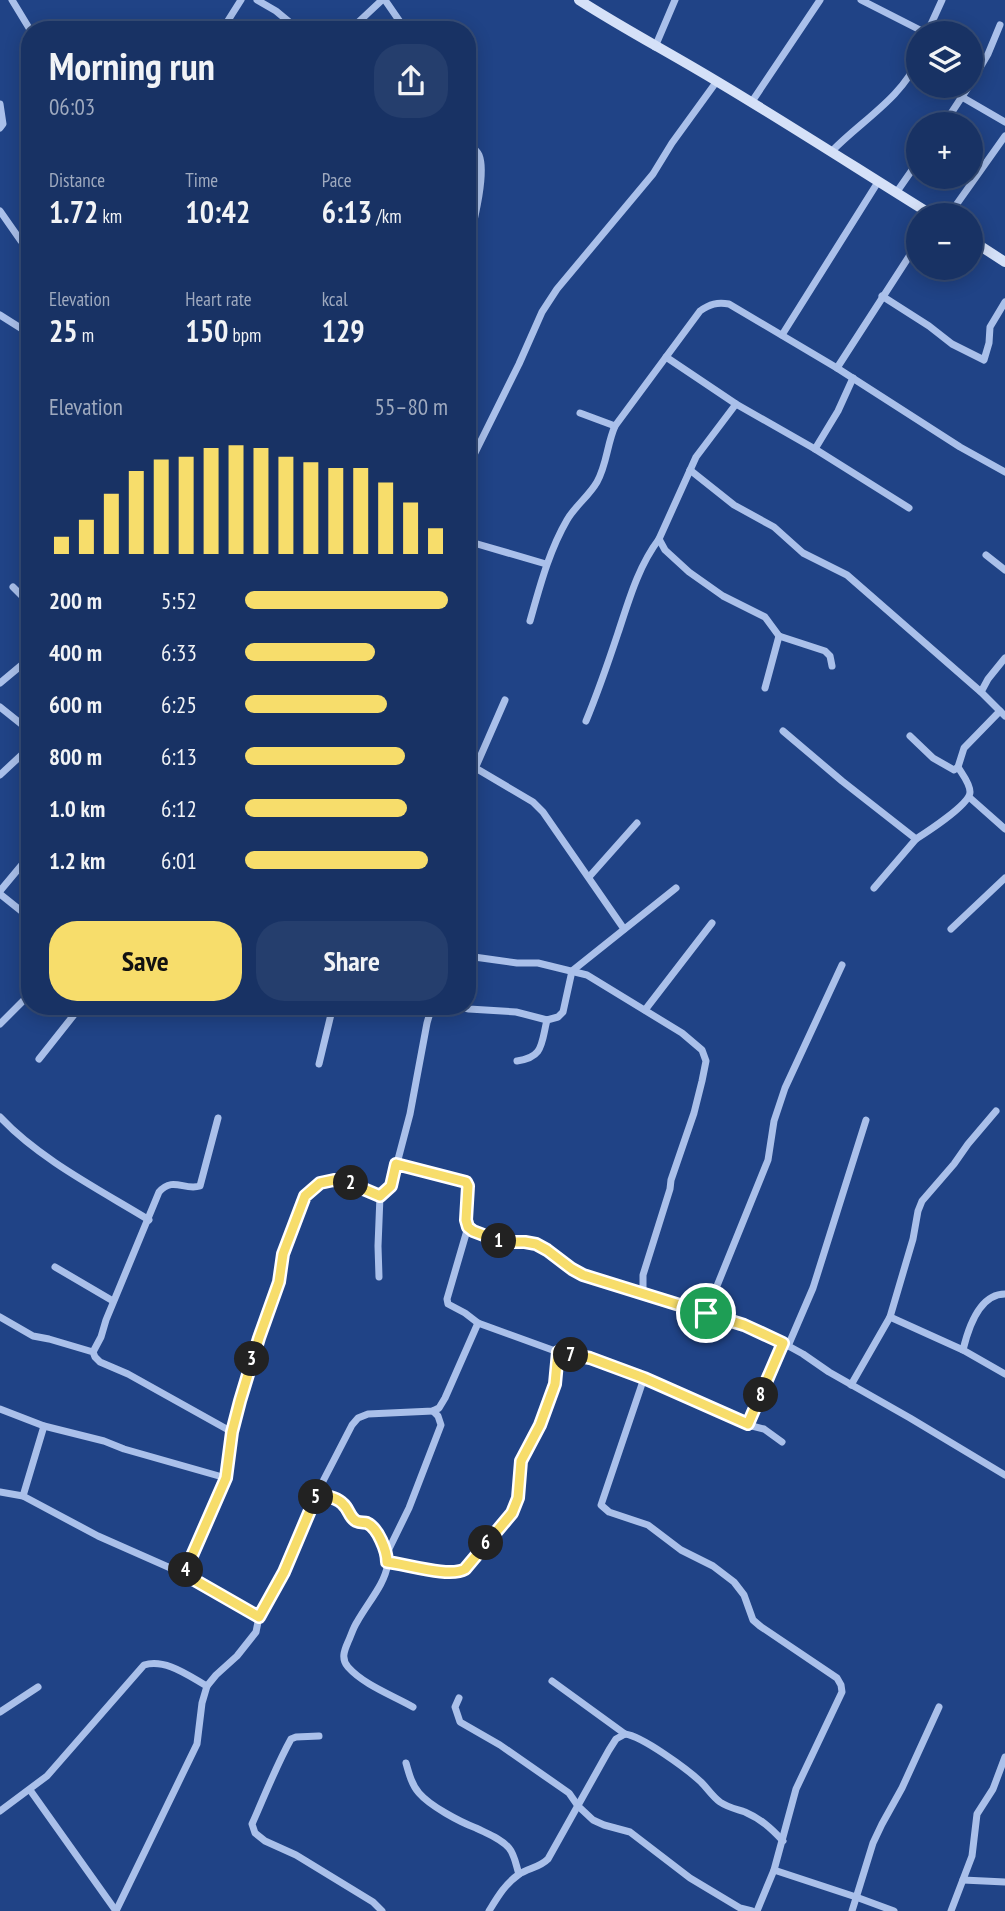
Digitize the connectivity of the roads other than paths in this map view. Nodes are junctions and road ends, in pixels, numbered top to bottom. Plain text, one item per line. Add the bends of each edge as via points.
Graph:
1 (12, 0) edge
2 (241, 0) edge
3 (257, 0) edge
4 (383, 0) edge
5 (579, 0) edge
6 (675, 0) edge
7 (820, 0) edge
8 (861, 0) edge
9 (942, 0) edge
10 (24, 21) edge
11 (228, 21) edge
12 (288, 21) edge
13 (360, 21) edge
14 (399, 21) edge
15 (932, 21) edge
16 (906, 23) edge
17 (1000, 25) dead end
18 (655, 47) junction
19 (983, 62) edge
20 (717, 81) junction
21 (906, 81) edge
22 (964, 98) edge
23 (751, 103) junction
24 (0, 104) edge
25 (1005, 122) edge
26 (0, 128) edge
27 (1005, 136) edge
28 (831, 151) junction
29 (476, 153) edge
30 (906, 179) edge
31 (878, 182) junction
32 (896, 193) junction
33 (912, 203) edge
34 (958, 203) edge
35 (476, 209) edge
36 (0, 211) edge
37 (20, 241) dead end
38 (983, 248) edge
39 (906, 260) edge
40 (1005, 262) edge
41 (882, 296) junction
42 (1005, 302) edge
43 (0, 314) edge
44 (21, 328) edge
45 (782, 335) junction
46 (666, 357) junction
47 (837, 368) junction
48 (853, 378) junction
49 (736, 404) junction
50 (580, 413) dead end
51 (615, 426) junction
52 (815, 449) junction
53 (476, 451) edge
54 (690, 470) junction
55 (1005, 472) edge
56 (909, 508) dead end
57 (659, 539) junction
58 (476, 544) edge
59 (986, 555) dead end
60 (546, 564) junction
61 (1005, 570) edge
62 (13, 587) dead end
63 (21, 595) edge
64 (530, 621) dead end
65 (779, 636) junction
66 (1005, 657) edge
67 (21, 666) edge
68 (832, 666) dead end
69 (0, 683) edge
70 (765, 688) dead end
71 (981, 692) junction
72 (505, 700) dead end
73 (0, 708) edge
74 (1003, 714) edge
75 (586, 720) dead end
76 (21, 724) edge
77 (783, 731) dead end
78 (910, 736) dead end
79 (21, 755) edge
80 (476, 766) edge
81 (958, 766) junction
82 (476, 769) edge
83 (0, 775) edge
84 (969, 797) junction
85 (637, 823) dead end
86 (1005, 829) edge
87 (916, 839) junction
88 (21, 866) edge
89 (589, 877) junction
90 (1005, 878) edge
91 (676, 888) dead end
92 (874, 888) dead end
93 (0, 893) edge
94 (21, 910) edge
95 (712, 923) dead end
96 (624, 929) junction
97 (951, 929) dead end
98 (476, 957) edge
99 (842, 965) dead end
100 (572, 971) junction
101 (21, 1003) edge
102 (476, 1009) edge
103 (646, 1010) junction
104 (74, 1015) edge
105 (331, 1015) edge
106 (429, 1015) edge
107 (547, 1020) junction
108 (0, 1024) edge
109 (39, 1059) dead end
110 (516, 1062) dead end
111 (319, 1064) dead end
112 (996, 1111) dead end
113 (0, 1117) edge
114 (218, 1118) dead end
115 (866, 1121) dead end
116 (396, 1164) junction
117 (380, 1196) junction
118 (149, 1220) junction
119 (468, 1227) junction
120 (55, 1267) dead end
121 (379, 1277) dead end
122 (643, 1293) junction
123 (1005, 1294) edge
124 (113, 1301) junction
125 (706, 1313) junction
126 (0, 1317) edge
127 (890, 1317) junction
128 (478, 1323) junction
129 (786, 1345) junction
130 (963, 1350) junction
131 (93, 1352) junction
132 (558, 1352) junction
133 (1005, 1374) edge
134 (644, 1378) junction
135 (851, 1385) junction
136 (0, 1409) edge
137 (433, 1411) junction
138 (748, 1424) junction
139 (44, 1426) junction
140 (232, 1432) junction
141 (782, 1442) dead end
142 (1005, 1475) edge
143 (226, 1478) junction
144 (0, 1492) edge
145 (317, 1494) junction
146 (23, 1496) junction
147 (387, 1557) junction
148 (184, 1574) junction
149 (259, 1617) junction
150 (552, 1681) dead end
151 (207, 1686) junction
152 (38, 1687) dead end
153 (459, 1698) dead end
154 (412, 1707) dead end
155 (939, 1707) dead end
156 (0, 1712) edge
157 (625, 1734) junction
158 (319, 1736) dead end
159 (1005, 1757) edge
160 (406, 1763) dead end
161 (30, 1790) junction
162 (578, 1806) junction
163 (0, 1811) edge
164 (783, 1841) junction
165 (774, 1870) junction
166 (519, 1874) junction
167 (963, 1880) junction
168 (1005, 1882) edge
169 (856, 1896) junction
170 (116, 1911) edge
171 (383, 1911) edge
172 (489, 1911) edge
173 (752, 1911) edge
174 (757, 1911) edge
175 (852, 1911) edge
176 (894, 1911) edge
177 (951, 1911) edge

1 - 10 street
2 - 11 street
3 - 12 street
4 - 13 street
4 - 14 street
5 - 18 street
6 - 18 street
7 - 23 street
8 - 16 street
9 - 15 street
17 - 19 street
18 - 20 street
20 - 23 street
20 - 53 street via 653,174 542,312
21 - 28 street
22 - 25 street
23 - 28 street
24 - 26 street
27 - 34 street
28 - 31 street
29 - 35 street via 480,169
30 - 32 street
31 - 32 street
31 - 45 street
32 - 33 street
36 - 37 street
38 - 40 street
39 - 41 street
41 - 42 street via 952,344 985,360 990,327
41 - 47 street
43 - 44 street
45 - 46 street via 719,302 700,312
45 - 47 street
46 - 49 street
46 - 51 street
47 - 48 street
48 - 52 street
48 - 55 street
49 - 52 street
49 - 54 street
50 - 51 street
51 - 60 street via 600,475 567,519
52 - 56 street
54 - 57 street
54 - 71 street via 734,505 774,527 803,553 847,575
57 - 65 street via 689,572 765,617
57 - 75 street via 635,580
58 - 60 street
59 - 61 street
60 - 64 street
62 - 63 street
65 - 68 street via 825,650
65 - 70 street
66 - 71 street
67 - 69 street
71 - 74 street
72 - 80 street
73 - 76 street
74 - 81 street via 964,748
77 - 87 street
78 - 81 street via 951,770
79 - 83 street
81 - 84 street
82 - 89 street via 533,802
84 - 86 street
84 - 87 street
85 - 89 street
87 - 92 street
88 - 93 street
89 - 96 street
90 - 97 street
91 - 96 street
93 - 94 street
95 - 103 street
96 - 100 street
98 - 100 street
99 - 125 street via 785,1088 768,1160
100 - 103 street
100 - 107 street via 563,1012
101 - 108 street
102 - 107 street
103 - 122 street via 682,1033 702,1050 706,1061 643,1275
104 - 109 street
105 - 111 street
106 - 116 street
107 - 110 street via 537,1054
112 - 127 street via 922,1201
113 - 118 street via 16,1135
114 - 118 street via 200,1186 164,1186
115 - 129 street via 813,1288
116 - 117 street via 391,1186
116 - 119 street via 466,1182
117 - 121 street
117 - 140 street via 334,1180 320,1183 305,1196 283,1254 279,1282
118 - 124 street
119 - 122 street via 502,1242 536,1244 583,1275
119 - 128 street via 447,1299
120 - 124 street
122 - 125 street
123 - 130 street via 982,1304 967,1331
124 - 131 street
125 - 129 street
126 - 131 street via 33,1336
127 - 130 street
127 - 135 street
128 - 132 street
128 - 137 street via 445,1398
129 - 135 street
129 - 138 street
130 - 133 street
131 - 140 street via 100,1362
132 - 134 street via 590,1358
132 - 147 street via 555,1384 521,1461 512,1513 461,1572
134 - 138 street
134 - 164 street via 600,1505 648,1525 681,1550 713,1566 744,1595 753,1620 841,1685 842,1692 796,1789
135 - 142 street
136 - 139 street
137 - 145 street via 358,1418
137 - 147 street via 441,1425
138 - 141 street
139 - 143 street
139 - 146 street
140 - 143 street
143 - 148 street
144 - 146 street
145 - 147 street via 344,1504 354,1520 368,1523
145 - 149 street
146 - 148 street
147 - 154 street via 387,1573 356,1623 344,1660 369,1683
148 - 149 street
149 - 151 street via 248,1644
150 - 157 street
151 - 161 street via 167,1665 144,1665
151 - 170 street via 197,1744
152 - 156 street
153 - 162 street via 455,1707 460,1722 569,1793
155 - 169 street via 882,1824
157 - 162 street via 616,1740
157 - 164 street via 637,1736 723,1804 761,1820
158 - 171 street via 291,1739 252,1824 255,1833
159 - 167 street via 977,1814 972,1856
160 - 166 street via 417,1791 510,1849
161 - 163 street
161 - 170 street
162 - 166 street via 548,1859
162 - 173 street via 593,1820 630,1832 690,1878
164 - 165 street
165 - 169 street
165 - 174 street
166 - 172 street
167 - 168 street
167 - 177 street
169 - 175 street
169 - 176 street

